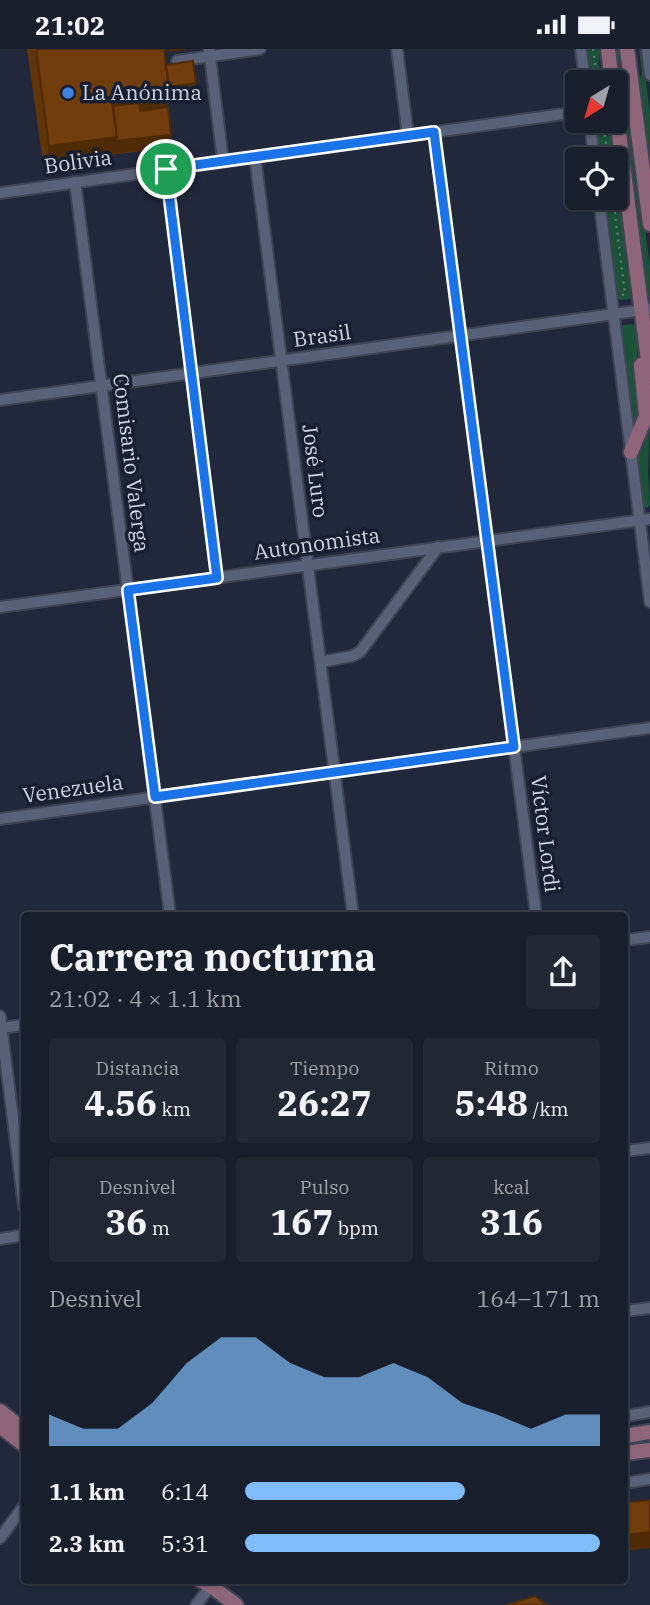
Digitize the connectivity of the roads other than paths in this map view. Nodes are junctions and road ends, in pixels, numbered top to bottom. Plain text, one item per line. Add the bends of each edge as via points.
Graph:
1 (260, 49) edge
2 (397, 49) edge
3 (581, 49) edge
4 (608, 49) edge
5 (627, 49) edge
6 (647, 49) edge
7 (209, 52) edge
8 (177, 61) edge
9 (584, 70) edge
10 (611, 70) edge
11 (650, 75) edge
12 (565, 114) edge
13 (434, 132) junction
14 (619, 133) edge
15 (408, 136) junction
16 (255, 157) junction
17 (223, 162) junction
18 (166, 169) junction
19 (75, 182) junction
20 (0, 193) edge
21 (601, 210) edge
22 (650, 224) edge
23 (646, 309) edge
24 (614, 314) junction
25 (644, 328) junction
26 (461, 335) junction
27 (282, 361) junction
28 (192, 373) junction
29 (650, 376) edge
30 (101, 386) junction
31 (0, 400) edge
32 (631, 452) junction
33 (645, 519) edge
34 (488, 541) junction
35 (438, 547) junction
36 (308, 565) junction
37 (217, 578) junction
38 (128, 590) junction
39 (650, 602) edge
40 (0, 607) edge
41 (321, 661) junction
42 (650, 727) edge
43 (514, 747) junction
44 (335, 772) junction
45 (155, 797) junction
46 (0, 819) edge
47 (170, 912) edge
48 (354, 912) edge
49 (536, 912) edge
50 (650, 937) edge
51 (628, 940) edge
52 (0, 1016) edge
53 (21, 1025) edge
54 (1, 1028) edge
55 (650, 1148) edge
56 (628, 1151) edge
57 (21, 1184) edge
58 (21, 1236) edge
59 (0, 1239) edge
60 (650, 1308) edge
61 (628, 1311) edge
62 (0, 1411) edge
63 (650, 1412) edge
64 (628, 1416) edge
65 (0, 1426) edge
66 (21, 1428) edge
67 (650, 1432) edge
68 (628, 1436) edge
69 (21, 1443) edge
70 (650, 1450) edge
71 (628, 1453) edge
72 (650, 1479) edge
73 (628, 1483) edge
74 (21, 1510) edge
75 (0, 1538) edge
76 (205, 1584) edge
77 (209, 1584) edge
78 (196, 1605) edge
79 (236, 1605) edge

1 - 7 street
2 - 15 street
3 - 9 street
4 - 10 main road
5 - 22 main road
6 - 11 street
7 - 8 street
7 - 17 street
12 - 13 street, Bolivia
13 - 15 street, Bolivia
13 - 26 street, Víctor Lordi
14 - 23 main road
15 - 16 street, Bolivia
16 - 17 street, Bolivia
16 - 27 street, José Luro
17 - 18 street, Bolivia
18 - 19 street, Bolivia
18 - 28 street
19 - 20 street, Bolivia
19 - 30 street, Comisario Valerga
21 - 24 street
23 - 24 street, Brasil
23 - 25 main road
24 - 26 street, Brasil
24 - 32 street
25 - 29 main road
25 - 32 main road via 640,356 646,416
26 - 27 street, Brasil
26 - 34 street, Víctor Lordi
27 - 28 street, Brasil
27 - 36 street, José Luro
28 - 30 street, Brasil
28 - 37 street
30 - 31 street, Brasil
30 - 38 street, Comisario Valerga
32 - 33 street
33 - 34 street, Autonomista
33 - 39 street
34 - 35 street, Autonomista
34 - 43 street, Víctor Lordi
35 - 36 street, Autonomista
35 - 41 street via 360,652
36 - 37 street, Autonomista
36 - 41 street, José Luro
37 - 38 street, Autonomista
38 - 40 street, Autonomista
38 - 45 street, Comisario Valerga
41 - 44 street, José Luro
42 - 43 street, Venezuela
43 - 44 street, Venezuela
43 - 49 street, Víctor Lordi
44 - 45 street, Venezuela
44 - 48 street, José Luro
45 - 46 street, Venezuela
45 - 47 street, Comisario Valerga
50 - 51 street
52 - 54 street
53 - 54 street
54 - 57 street
55 - 56 street
58 - 59 street
60 - 61 street
62 - 66 main road
63 - 64 street
65 - 69 main road
67 - 68 main road
70 - 71 main road
72 - 73 street
74 - 75 street
76 - 78 street
77 - 79 main road

